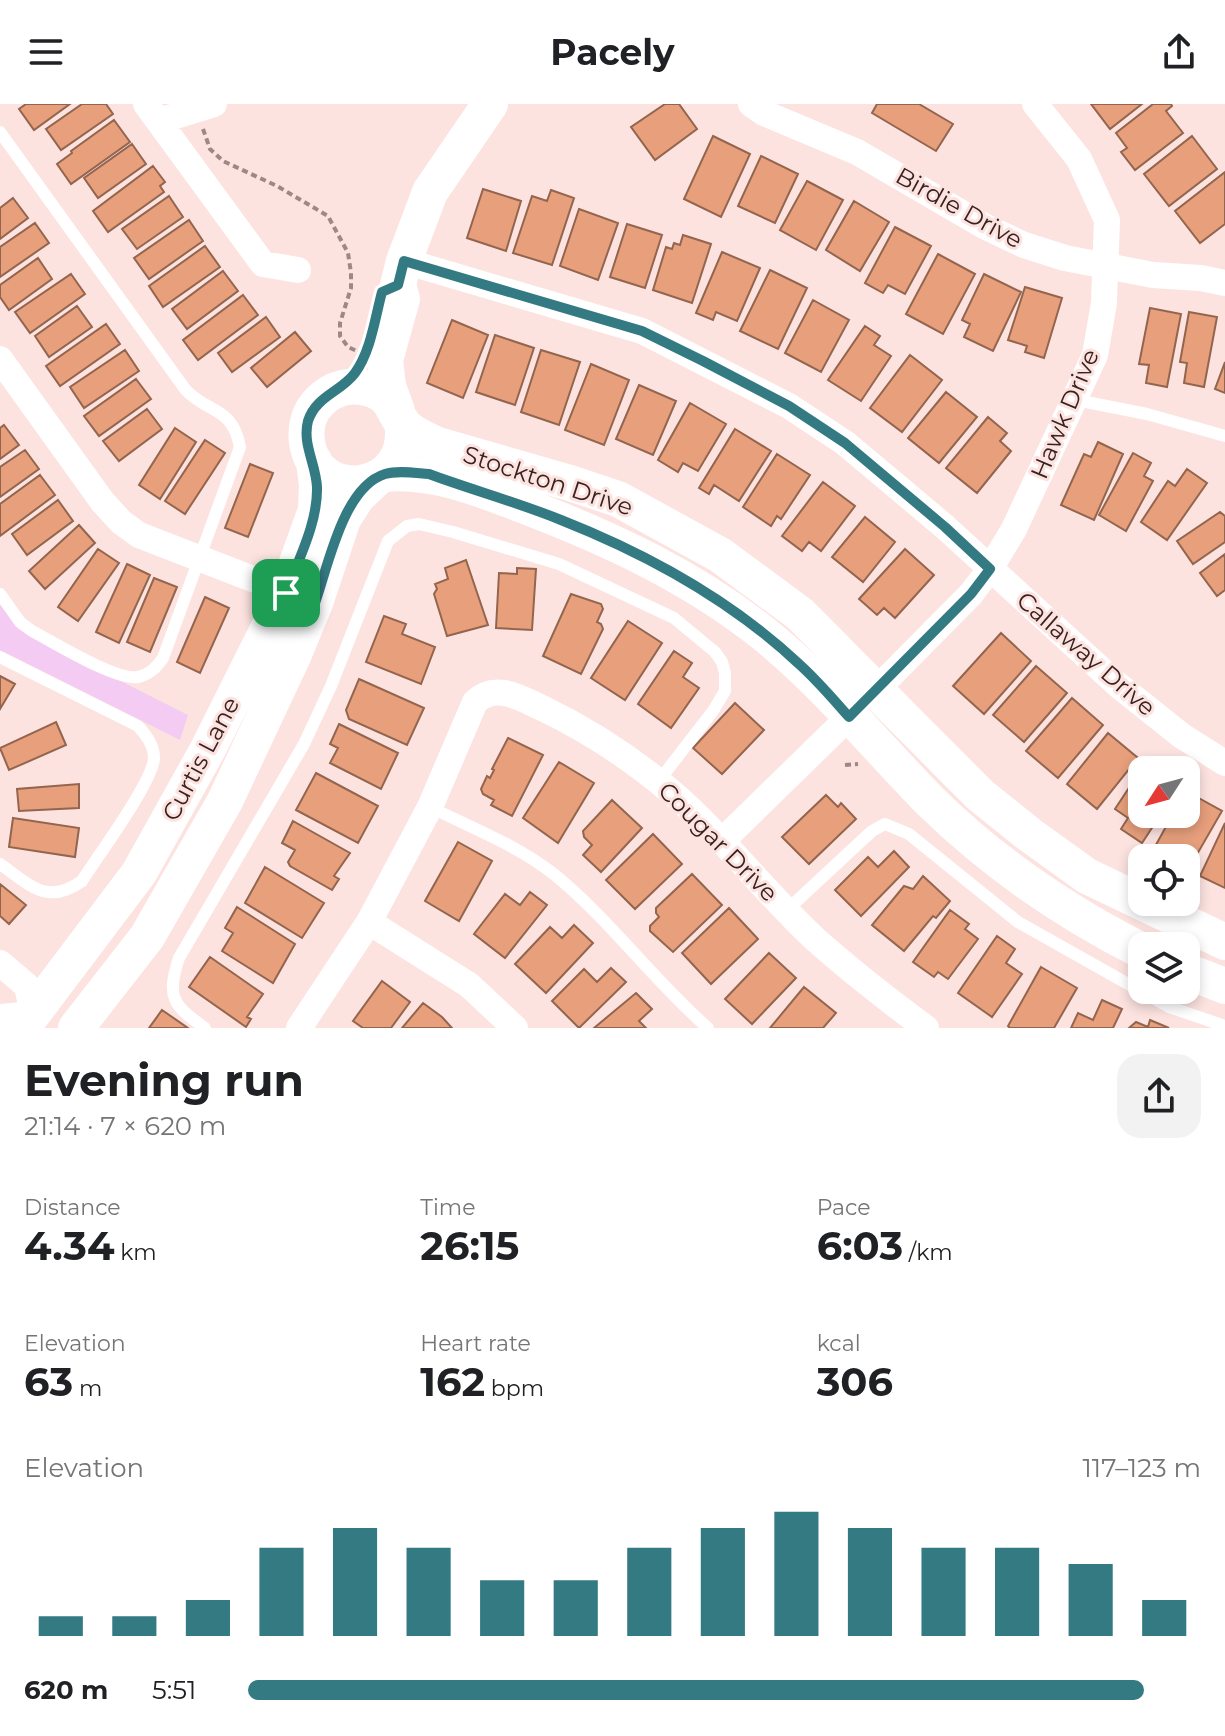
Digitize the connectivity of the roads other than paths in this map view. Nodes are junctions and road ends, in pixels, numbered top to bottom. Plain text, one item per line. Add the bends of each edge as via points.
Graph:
1 (214, 104) edge
2 (490, 104) edge
3 (751, 104) edge
4 (1035, 104) edge
5 (152, 113) edge
6 (0, 132) edge
7 (1107, 266) junction
8 (298, 270) dead end
9 (401, 273) junction
10 (1225, 283) edge
11 (0, 359) edge
12 (338, 389) junction
13 (1076, 400) junction
14 (400, 417) junction
15 (1225, 436) edge
16 (314, 461) junction
17 (380, 477) junction
18 (199, 560) junction
19 (990, 569) junction
20 (0, 594) edge
21 (301, 598) junction
22 (0, 657) edge
23 (876, 690) junction
24 (849, 717) junction
25 (1225, 763) edge
26 (658, 782) junction
27 (430, 807) junction
28 (722, 841) junction
29 (0, 864) edge
30 (787, 910) junction
31 (369, 922) junction
32 (1225, 942) edge
33 (1128, 943) edge
34 (0, 963) edge
35 (1200, 976) edge
36 (1225, 986) edge
37 (27, 1022) edge
38 (1225, 1026) edge
39 (76, 1028) edge
40 (205, 1028) edge
41 (299, 1028) edge
42 (515, 1028) edge
43 (708, 1028) edge
44 (926, 1028) edge

1 - 5 street
2 - 9 street via 430,192
3 - 7 street, Birdie Drive via 857,152 1024,245
4 - 7 street, Hawk Drive via 1079,159 1107,220
5 - 8 street via 263,264
6 - 18 lane via 185,389 221,412 237,433 240,447
7 - 10 street, Birdie Drive
7 - 13 street, Hawk Drive via 1095,355
9 - 12 street via 382,292 365,354
9 - 14 street via 402,299 385,360
9 - 19 street, Callaway Drive via 642,331 789,406 845,443
11 - 18 street via 111,512 139,535
12 - 14 street via 374,390
12 - 16 street via 311,414 306,438
13 - 15 lane
13 - 19 street, Hawk Drive
14 - 17 street via 399,457
14 - 23 street, Stockton Drive via 418,436 438,445 618,499 671,526 800,614
16 - 17 street via 343,482
16 - 21 street, Curtis Lane via 316,510
17 - 21 street, Curtis Lane via 357,497
17 - 24 street, Stockton Drive via 429,474 529,507 642,555 763,633
18 - 20 lane via 163,658 138,677 116,674 32,631
18 - 21 street
19 - 23 street, Hawk Drive
19 - 25 street, Callaway Drive via 1118,685
21 - 37 street, Curtis Lane via 139,873
21 - 39 street, Curtis Lane via 225,801 147,937
22 - 29 lane via 138,726 154,757 152,769 82,881 56,894 38,891
23 - 24 street
23 - 32 street, Stockton Drive via 980,795 1030,835 1087,876
24 - 28 street
24 - 33 street, Stockton Drive via 932,802 1002,862 1053,900
26 - 27 street, Cougar Drive via 563,718 506,692 489,692 475,702
26 - 28 street, Cougar Drive
26 - 40 lane via 725,691 725,673 715,652 674,618 559,564 453,532 407,526 388,541 304,744 179,958 172,978 174,998 179,1009
27 - 31 street
27 - 43 lane via 509,845 554,874
28 - 30 street, Cougar Drive
30 - 38 lane via 885,824 909,834 1018,922 1169,1007
30 - 44 street, Cougar Drive via 877,992
31 - 41 street
31 - 42 street via 469,985
34 - 37 street via 27,986
35 - 36 street

